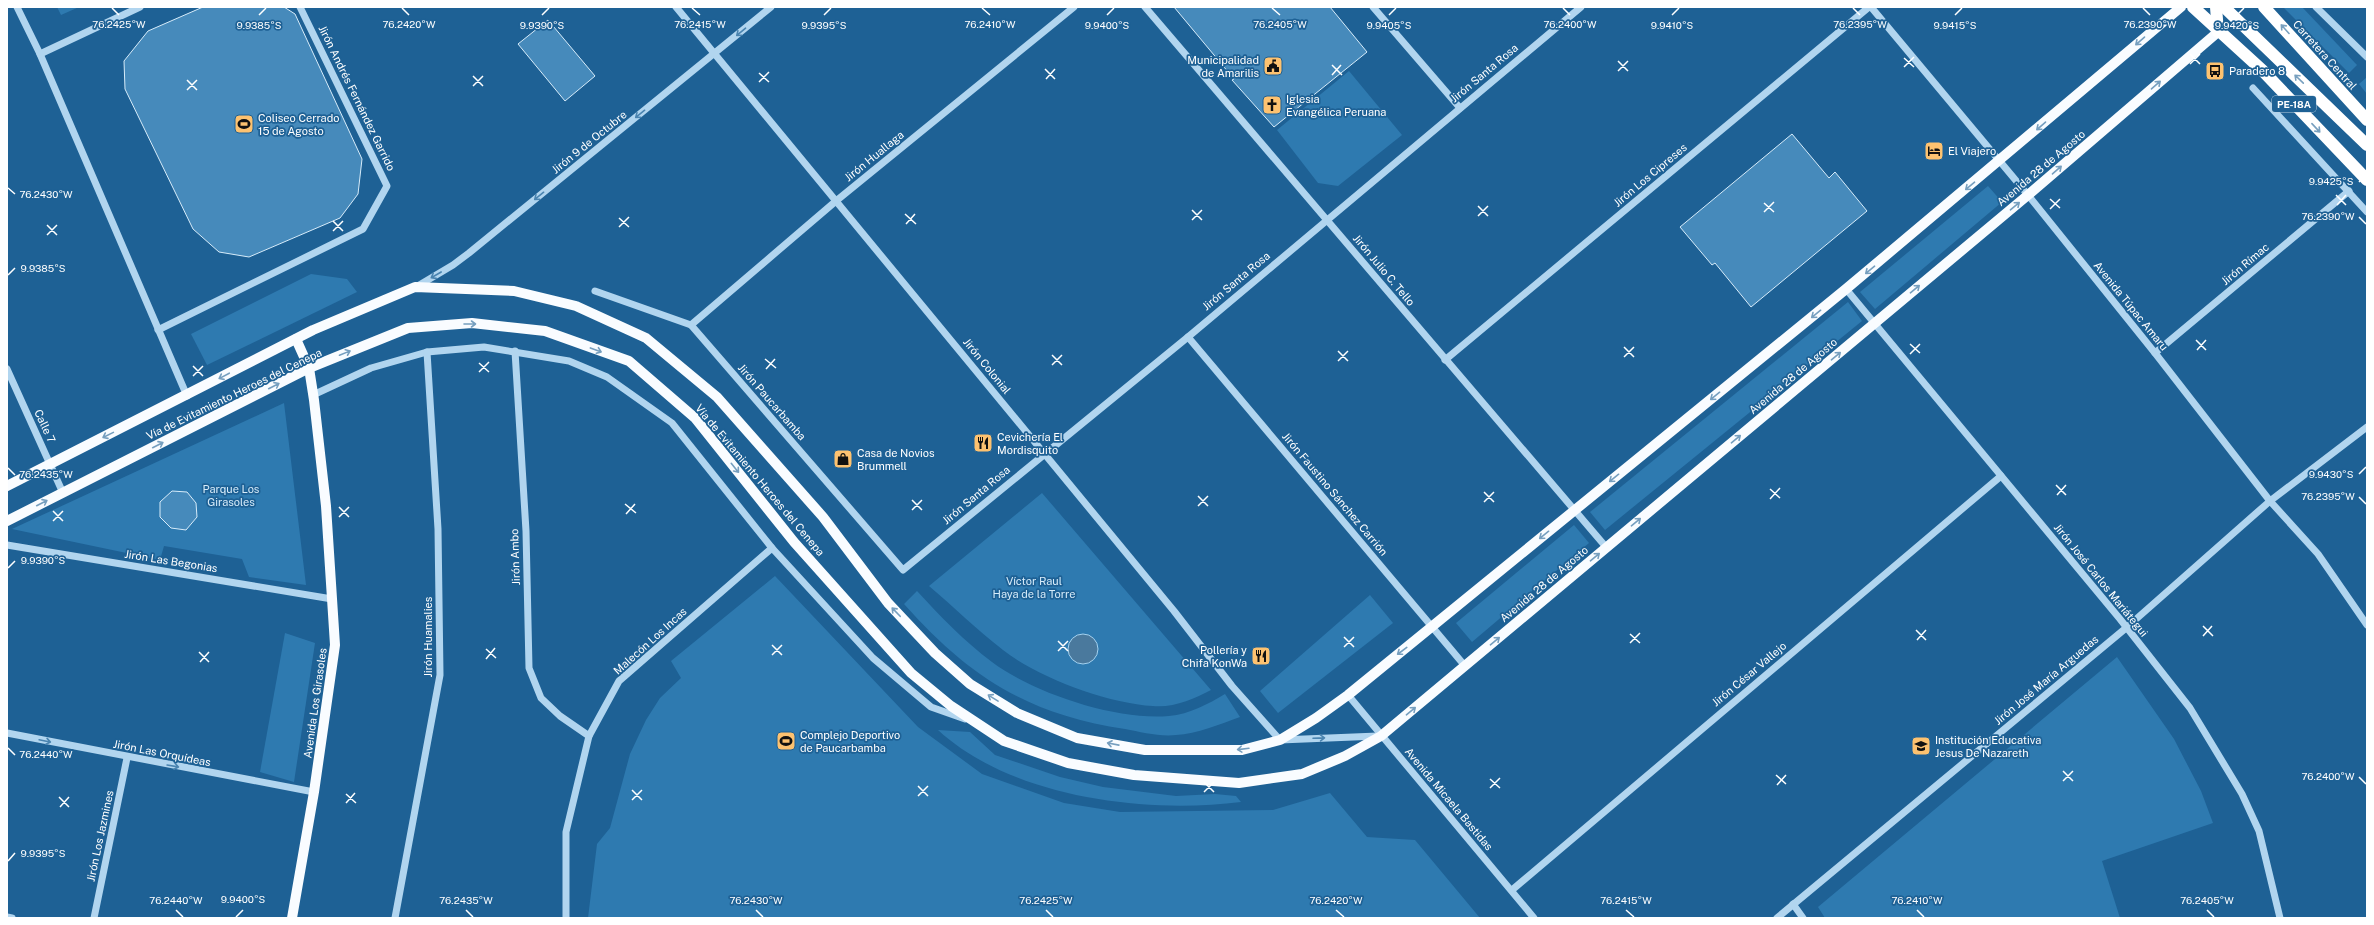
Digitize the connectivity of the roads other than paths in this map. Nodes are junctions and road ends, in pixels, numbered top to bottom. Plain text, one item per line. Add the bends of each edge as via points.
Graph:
1 (17, 7) edge
2 (140, 7) edge
3 (300, 7) edge
4 (676, 7) edge
5 (771, 7) edge
6 (1074, 7) edge
7 (1145, 7) edge
8 (1373, 7) edge
9 (1581, 7) edge
10 (1870, 7) edge
11 (2181, 7) edge
12 (2193, 7) edge
13 (2216, 7) edge
14 (2224, 7) edge
15 (2264, 7) edge
16 (2316, 7) edge
17 (2218, 32) junction
18 (40, 54) junction
19 (715, 54) junction
20 (2367, 57) edge
21 (2253, 88) dead end
22 (1460, 108) junction
23 (2367, 120) edge
24 (2367, 146) edge
25 (2000, 161) junction
26 (2367, 180) edge
27 (2349, 191) junction
28 (2028, 195) junction
29 (836, 201) junction
30 (2367, 212) edge
31 (1326, 219) junction
32 (415, 287) junction
33 (1846, 289) junction
34 (595, 291) dead end
35 (1875, 323) junction
36 (691, 325) junction
37 (158, 330) junction
38 (1188, 337) junction
39 (296, 339) junction
40 (515, 351) junction
41 (427, 352) junction
42 (2156, 353) junction
43 (1445, 360) junction
44 (309, 368) junction
45 (7, 369) edge
46 (313, 394) junction
47 (187, 396) junction
48 (2367, 427) edge
49 (1044, 453) junction
50 (50, 463) junction
51 (2001, 476) junction
52 (7, 486) edge
53 (63, 492) junction
54 (2270, 501) junction
55 (1574, 510) junction
56 (7, 521) edge
57 (7, 545) edge
58 (1606, 547) junction
59 (772, 548) junction
60 (903, 570) joint
61 (332, 599) junction
62 (2367, 625) edge
63 (1432, 627) junction
64 (2126, 628) junction
65 (1465, 666) junction
66 (1348, 695) junction
67 (975, 722) junction
68 (7, 733) edge
69 (589, 736) junction
70 (1382, 736) junction
71 (1280, 740) junction
72 (127, 758) junction
73 (314, 792) junction
74 (1512, 890) junction
75 (1793, 904) junction
76 (7, 917) edge
77 (12, 918) edge
78 (94, 918) edge
79 (292, 918) edge
80 (395, 918) edge
81 (566, 918) edge
82 (1534, 918) edge
83 (1777, 918) edge
84 (1803, 918) edge
85 (2280, 918) edge

1 - 18 street
2 - 18 street
3 - 37 street, Jirón Andrés Fernández Garrido via 387,186 363,229
4 - 19 street, Jirón Colonial
5 -> 19 street, Jirón 9 de Octubre
6 - 29 street, Jirón Huallaga
7 - 31 street, Jirón Julio C. Tello
8 - 22 street
9 - 22 street, Jirón Santa Rosa
10 - 25 street, Avenida Túpac Amaru
10 - 43 street, Jirón Los Cipreses
11 -> 25 main road
12 - 17 highway, PE-18A
13 - 17 highway
24 -> 14 highway
23 -> 15 highway, Carretera Central
16 - 20 street
17 -> 26 highway, PE-18A via 2262,70
28 -> 17 main road, Avenida 28 de Agosto
18 - 37 street
19 - 29 street, Jirón Colonial
19 -> 32 street, Jirón 9 de Octubre via 469,253
21 - 27 street
22 - 31 street, Jirón Santa Rosa
25 - 28 street, Avenida Túpac Amaru
25 -> 33 main road
27 - 30 street
27 - 42 street, Jirón Rímac
35 -> 28 main road, Avenida 28 de Agosto
28 - 42 street, Avenida Túpac Amaru
29 - 36 street, Jirón Huallaga
29 - 49 street, Jirón Colonial
31 - 38 street, Jirón Santa Rosa
31 - 43 street, Jirón Julio C. Tello
32 - 39 main road, Vía de Evitamiento Heroes del Cenepa
71 -> 32 main road, Vía de Evitamiento Heroes del Cenepa via 1242,750 1145,750 1077,738 1017,713 970,684 935,652 888,603 822,518 717,397 646,338 576,306 514,291
33 - 35 street, Jirón José Carlos Mariátegui
33 -> 55 main road
34 - 36 street, Jirón Paucarbamba
35 - 51 street, Jirón José Carlos Mariátegui
58 -> 35 main road, Avenida 28 de Agosto
36 - 60 street, Jirón Paucarbamba
37 - 47 street
38 - 49 street, Jirón Santa Rosa
38 - 63 street, Jirón Faustino Sánchez Carrión
39 - 44 main road, Avenida Los Girasoles
39 -> 47 main road, Vía de Evitamiento Heroes del Cenepa
40 - 41 street via 484,347
40 - 59 street via 569,361 607,378 672,423
40 - 69 street, Jirón Ambo via 526,530 529,668 541,698 560,716
41 - 46 street via 371,368
41 - 80 street, Jirón Huamalies via 438,529 440,675
42 - 54 street, Avenida Túpac Amaru
43 - 55 street, Jirón Julio C. Tello
44 - 46 main road, Avenida Los Girasoles
53 -> 44 main road, Vía de Evitamiento Heroes del Cenepa
44 -> 67 main road, Vía de Evitamiento Heroes del Cenepa via 408,328 472,323 545,331 629,362 695,418 794,542 911,673
45 - 50 street, Calle 7
46 - 61 main road, Avenida Los Girasoles via 326,506
47 -> 50 main road, Vía de Evitamiento Heroes del Cenepa
48 - 54 street, Jirón José María Arguedas
49 - 60 street, Jirón Santa Rosa
49 - 71 street, Jirón Colonial via 1232,686
50 - 52 main road, Vía de Evitamiento Heroes del Cenepa
50 - 53 street, Calle 7
51 - 64 street, Jirón José Carlos Mariátegui
51 - 74 street, Jirón César Vallejo
56 -> 53 main road, Vía de Evitamiento Heroes del Cenepa
54 - 62 street, Avenida Túpac Amaru via 2318,554
54 - 64 street, Jirón José María Arguedas
55 - 58 street, Jirón Julio C. Tello
55 -> 63 main road
57 - 61 street, Jirón Las Begonias
65 -> 58 main road, Avenida 28 de Agosto
59 - 67 street via 872,658 931,707
59 - 69 street, Malecón Los Incas via 619,681
61 - 73 main road, Avenida Los Girasoles via 336,645
63 - 65 street, Jirón Faustino Sánchez Carrión
63 -> 66 main road
64 - 75 street, Jirón José María Arguedas
64 - 85 street, Jirón José Carlos Mariátegui via 2190,708 2242,794 2260,831
70 -> 65 main road, Avenida 28 de Agosto
66 - 70 street, Avenida Micaela Bastidas
66 - 71 main road, Vía de Evitamiento Heroes del Cenepa
67 - 70 main road, Vía de Evitamiento Heroes del Cenepa via 1004,741 1068,763 1134,775 1239,783 1302,774 1345,756
68 -> 72 street, Jirón Las Orquídeas
69 - 81 street, Malecón Los Incas via 566,832
71 -> 70 street
70 - 74 street, Avenida Micaela Bastidas
72 -> 73 street, Jirón Las Orquídeas
72 - 78 street, Jirón Los Jazmines
73 - 79 main road, Avenida Los Girasoles
74 - 82 street, Avenida Micaela Bastidas
75 - 83 street, Jirón José María Arguedas
75 - 84 street
76 - 77 street

